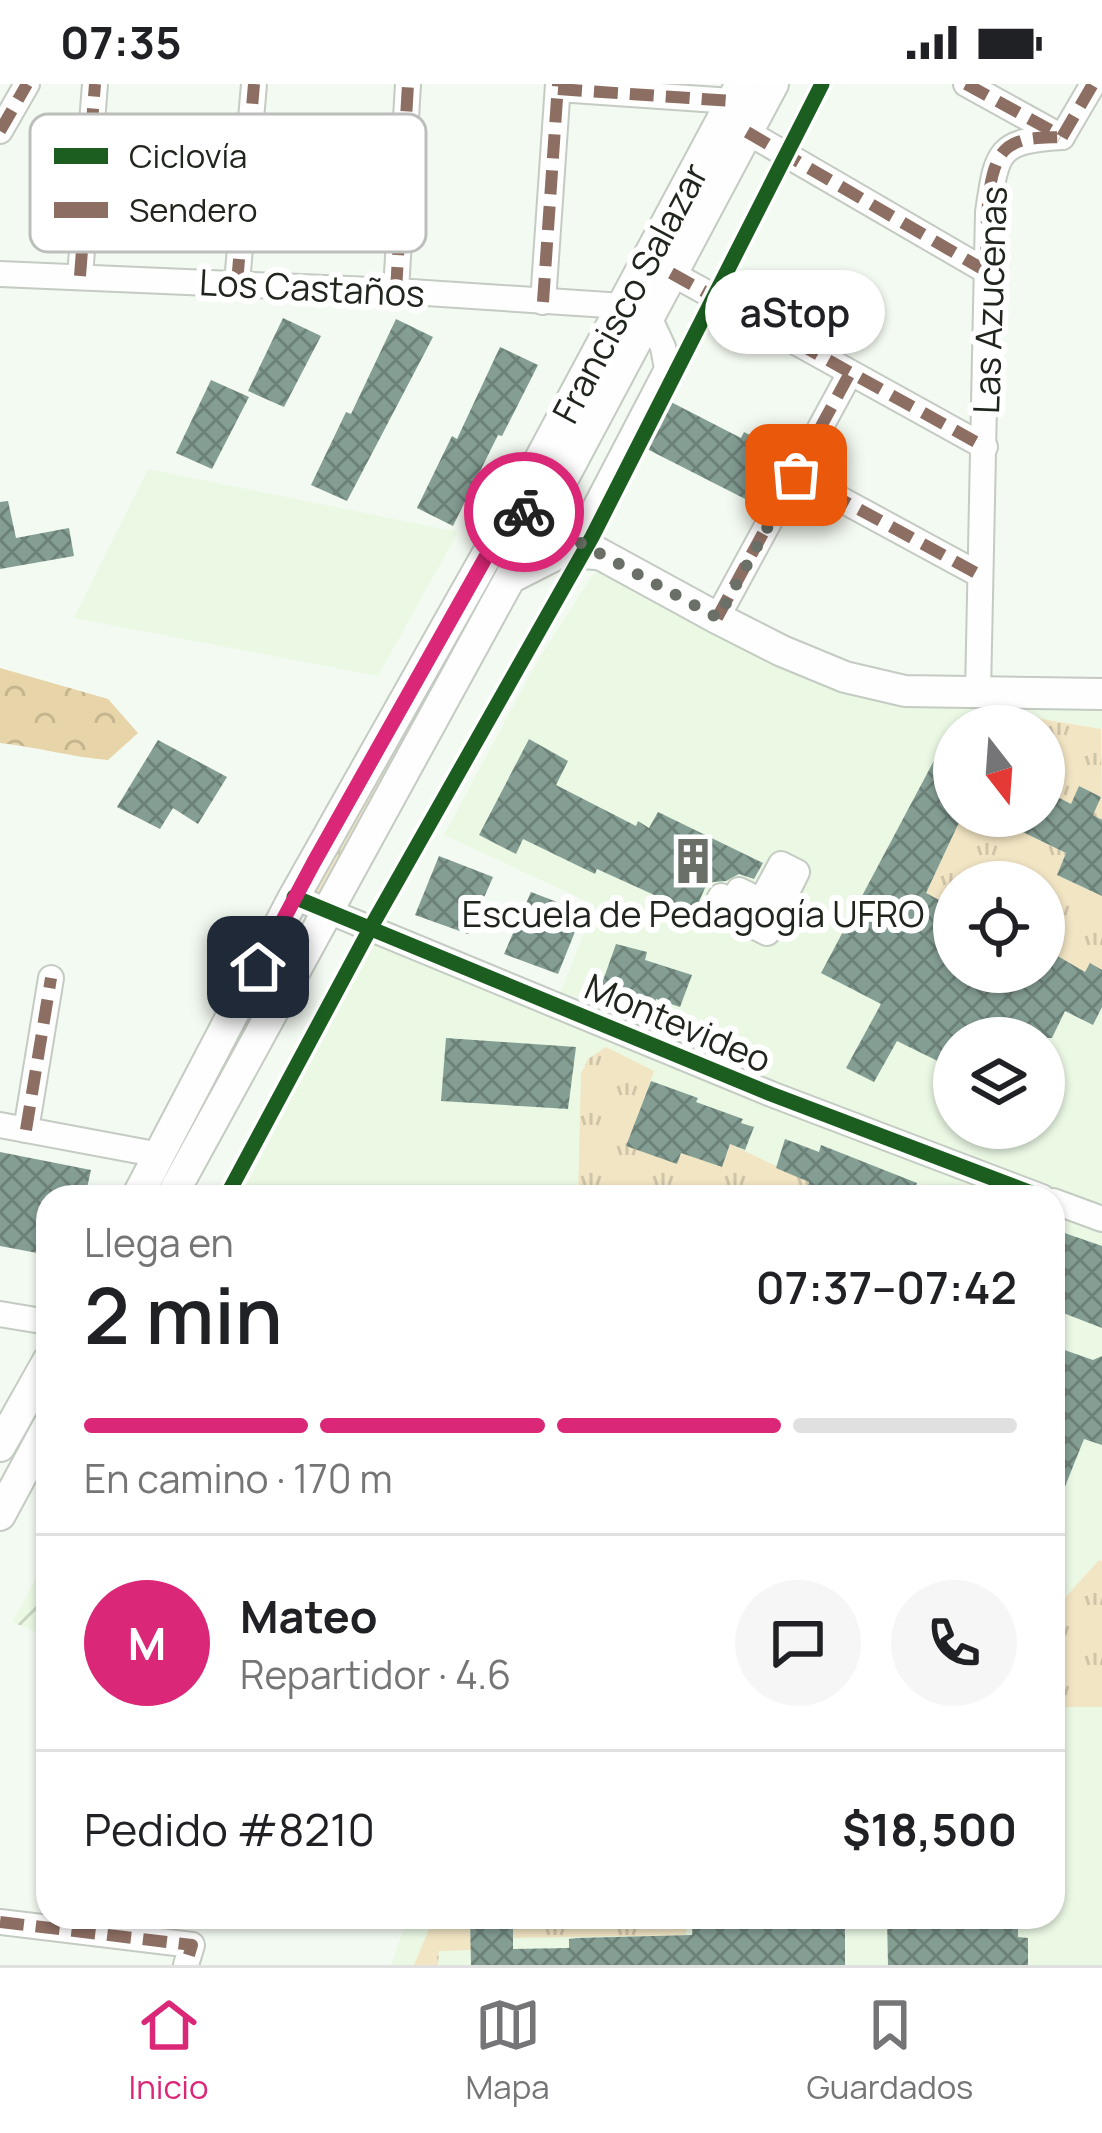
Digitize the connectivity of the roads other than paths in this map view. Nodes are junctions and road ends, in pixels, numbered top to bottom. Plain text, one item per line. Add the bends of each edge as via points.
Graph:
1 (27, 84) edge
2 (95, 84) edge
3 (254, 84) edge
4 (408, 84) edge
5 (773, 84) edge
6 (966, 84) edge
7 (558, 87) edge
8 (737, 93) edge
9 (1093, 93) edge
10 (93, 114) edge
11 (252, 114) edge
12 (406, 114) edge
13 (0, 131) edge
14 (747, 132) junction
15 (1062, 137) junction
16 (82, 252) edge
17 (241, 252) edge
18 (398, 252) edge
19 (986, 271) junction
20 (671, 273) junction
21 (0, 274) edge
22 (80, 276) junction
23 (238, 284) junction
24 (396, 291) junction
25 (543, 302) junction
26 (636, 311) junction
27 (850, 373) junction
28 (985, 447) junction
29 (796, 475) junction
30 (527, 514) junction
31 (587, 548) junction
32 (980, 575) junction
33 (510, 578) junction
34 (718, 618) junction
35 (978, 693) junction
36 (1102, 694) edge
37 (294, 897) junction
38 (327, 908) junction
39 (51, 978) dead end
40 (13, 1128) edge
41 (160, 1154) junction
42 (143, 1185) edge
43 (177, 1185) edge
44 (1010, 1185) edge
45 (1065, 1205) edge
46 (1102, 1219) edge
47 (0, 1314) edge
48 (36, 1320) edge
49 (36, 1382) edge
50 (0, 1446) edge
51 (36, 1448) edge
52 (0, 1515) edge
53 (0, 1922) edge
54 (36, 1928) edge
55 (40, 1929) edge
56 (189, 1955) edge

1 - 13 street
2 - 10 street
3 - 11 street
4 - 12 street
5 - 14 main road, Francisco Salazar
6 - 15 street
7 - 8 street
7 - 25 street
8 - 26 main road, Francisco Salazar
9 - 15 street
14 - 19 street
14 - 20 main road, Francisco Salazar
15 - 19 street, Las Azucenas via 1025,139 995,165
16 - 22 street
17 - 23 street
18 - 24 street
19 - 28 street, Las Azucenas
20 - 26 main road, Francisco Salazar
20 - 27 street
21 - 22 street, Los Castaños
22 - 23 street, Los Castaños
23 - 24 street, Los Castaños
24 - 25 street, Los Castaños
25 - 26 street, Los Castaños
26 - 30 main road, Francisco Salazar
26 - 31 street, Francisco Salazar via 663,347 667,369 620,458
27 - 28 street
27 - 29 street
28 - 32 street, Las Azucenas
29 - 32 street
29 - 34 street
30 - 31 main road
30 - 33 main road, Francisco Salazar
30 - 37 main road, Francisco Salazar
31 - 33 main road
31 - 34 main road
32 - 35 street, Las Azucenas
33 - 38 main road, Francisco Salazar
34 - 35 main road via 844,677 905,691
35 - 36 main road
37 - 38 street, Montevideo
37 - 41 main road, Francisco Salazar
38 - 43 main road, Francisco Salazar
38 - 44 street, Montevideo
39 - 40 street
40 - 41 street
41 - 42 main road, Francisco Salazar
45 - 46 street
47 - 48 street
49 - 50 main road
51 - 52 main road
53 - 54 street
55 - 56 street

